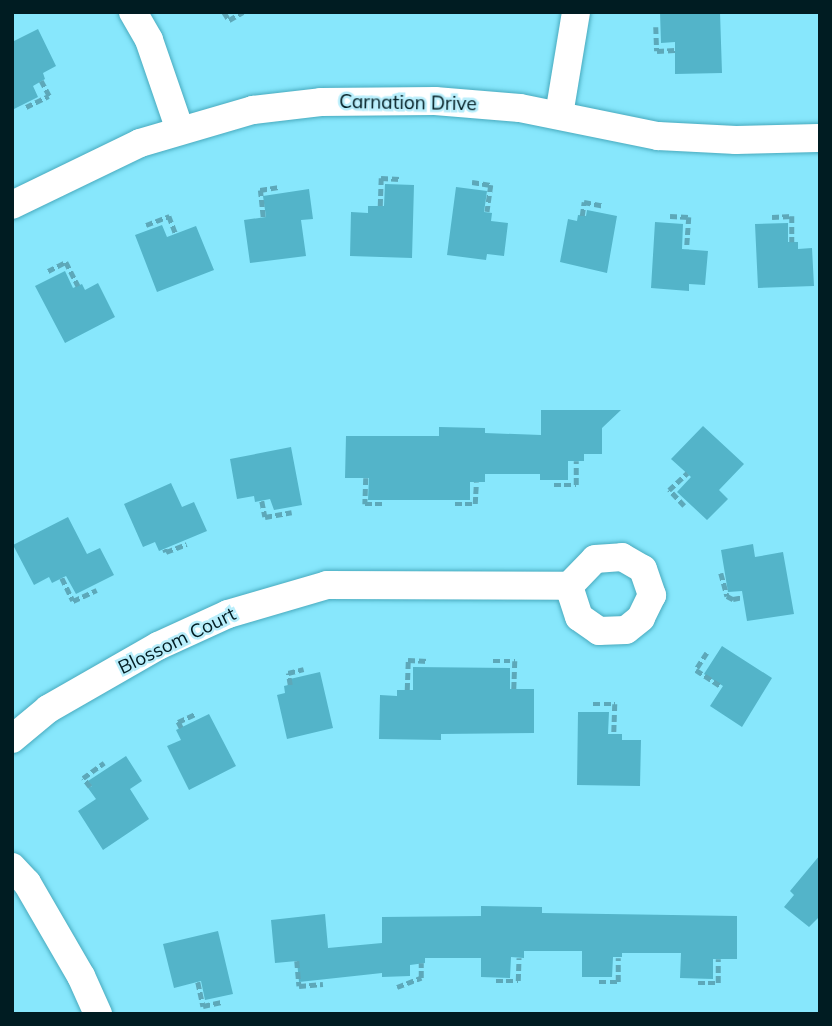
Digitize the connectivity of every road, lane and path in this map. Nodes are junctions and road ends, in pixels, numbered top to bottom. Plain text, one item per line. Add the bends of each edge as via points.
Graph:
1 (133, 12) edge
2 (225, 12) edge
3 (243, 12) edge
4 (576, 12) edge
5 (656, 27) dead end
6 (675, 50) dead end
7 (41, 81) dead end
8 (26, 107) dead end
9 (559, 115) junction
10 (180, 131) junction
11 (820, 138) edge
12 (400, 179) dead end
13 (472, 183) dead end
14 (280, 187) dead end
15 (12, 205) edge
16 (604, 205) dead end
17 (380, 206) dead end
18 (487, 212) dead end
19 (582, 216) dead end
20 (670, 216) dead end
21 (263, 217) dead end
22 (772, 217) dead end
23 (146, 225) dead end
24 (176, 234) dead end
25 (792, 242) dead end
26 (687, 249) dead end
27 (48, 271) dead end
28 (78, 286) dead end
29 (576, 461) dead end
30 (687, 473) dead end
31 (366, 478) dead end
32 (476, 482) dead end
33 (554, 485) dead end
34 (262, 501) dead end
35 (386, 504) dead end
36 (454, 504) dead end
37 (684, 506) dead end
38 (292, 512) dead end
39 (187, 544) dead end
40 (165, 549) dead end
41 (721, 573) dead end
42 (62, 578) dead end
43 (569, 586) dead end
44 (97, 590) dead end
45 (743, 597) dead end
46 (707, 653) dead end
47 (428, 661) dead end
48 (493, 661) dead end
49 (304, 669) dead end
50 (290, 685) dead end
51 (722, 687) dead end
52 (514, 689) dead end
53 (407, 690) dead end
54 (593, 704) dead end
55 (195, 714) dead end
56 (181, 728) dead end
57 (614, 734) dead end
58 (12, 738) edge
59 (104, 763) dead end
60 (90, 787) dead end
61 (12, 867) edge
62 (519, 957) dead end
63 (618, 957) dead end
64 (718, 959) dead end
65 (297, 961) dead end
66 (421, 963) dead end
67 (496, 981) dead end
68 (198, 982) dead end
69 (599, 982) dead end
70 (698, 983) dead end
71 (323, 984) dead end
72 (397, 987) dead end
73 (222, 1002) dead end
74 (98, 1014) edge

1 - 10 street via 149,40
2 - 3 path via 229,20
4 - 9 street
5 - 6 path via 657,51
7 - 8 path via 49,96
9 - 10 street, Carnation Drive via 435,101 321,102 253,110
9 - 11 street, Carnation Drive via 658,136
10 - 15 street, Carnation Drive via 92,164
12 - 17 path via 381,178
13 - 18 path via 491,185
14 - 21 path via 260,190
16 - 19 path via 584,202
20 - 26 path via 689,217
22 - 25 path via 792,216
23 - 24 path via 169,216
27 - 28 path via 66,262
29 - 33 path via 576,485
30 - 37 path via 669,490
31 - 35 path via 365,504
32 - 36 path via 475,504
34 - 38 path via 265,517
39 - 40 path
41 - 45 path via 727,596
42 - 44 path via 73,601
43 - 58 street, Blossom Court via 316,588 228,614 158,646 48,709
46 - 51 path via 696,670
47 - 53 path via 408,660
48 - 52 path via 515,661
49 - 50 path via 288,673
54 - 57 path via 615,704
55 - 56 path via 178,722
59 - 60 path via 83,778
61 - 74 street via 27,883
62 - 67 path via 518,981
63 - 69 path via 618,982
64 - 70 path via 718,984
65 - 71 path via 299,986
66 - 72 path via 421,978
68 - 73 path via 204,1006

